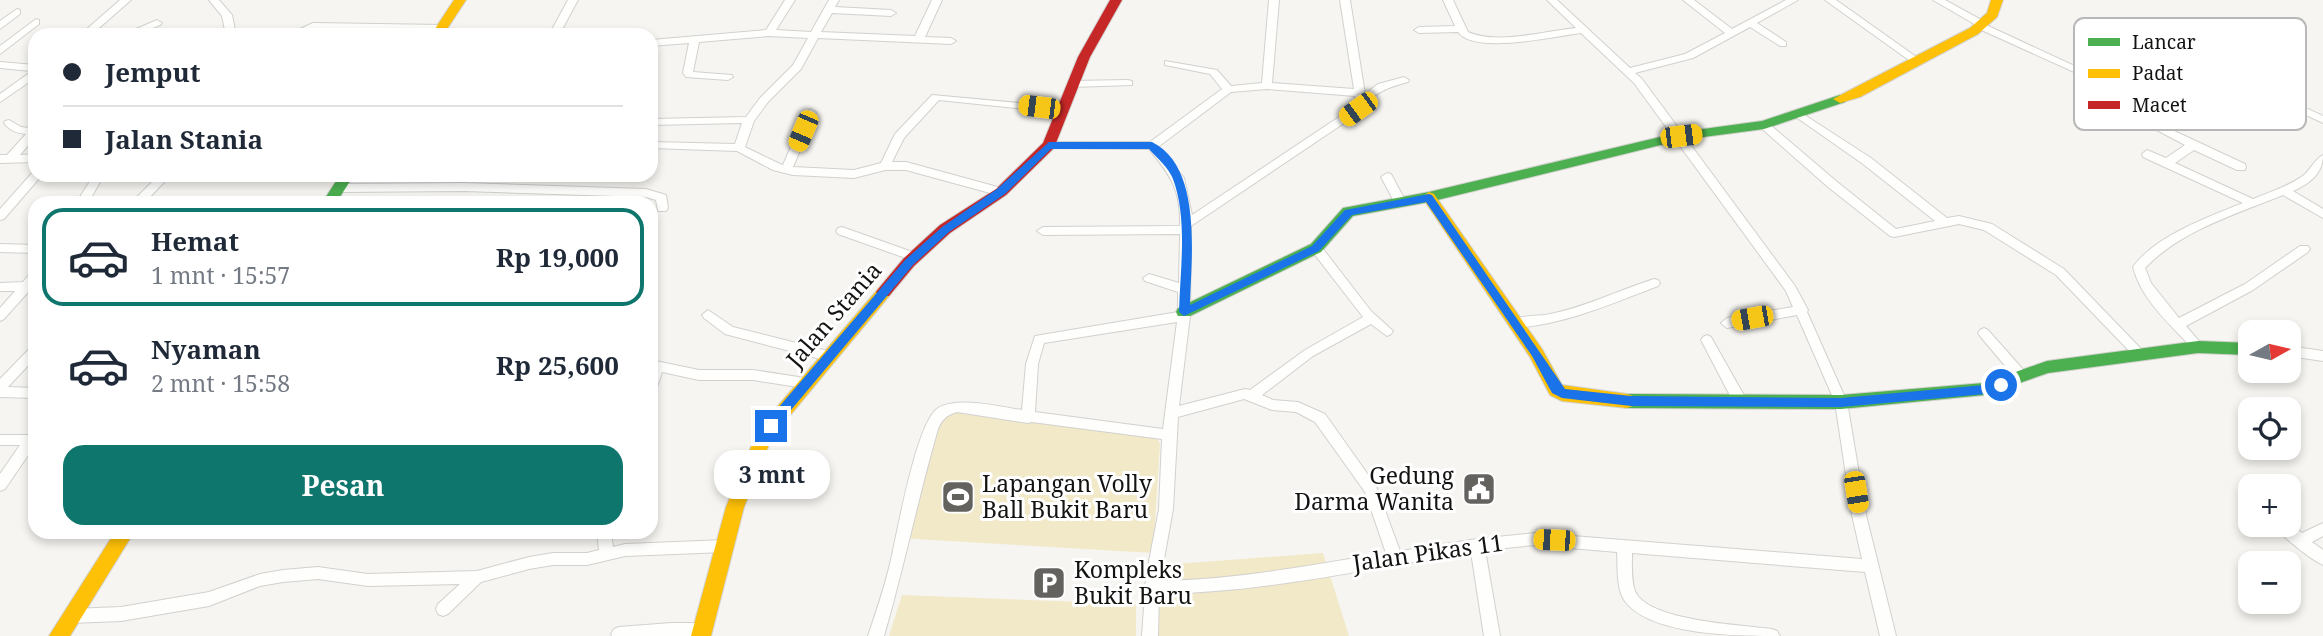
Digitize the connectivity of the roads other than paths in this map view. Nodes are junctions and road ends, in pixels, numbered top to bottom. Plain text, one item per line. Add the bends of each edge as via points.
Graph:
1 (126, 0) edge
2 (214, 0) edge
3 (460, 0) edge
4 (573, 0) edge
5 (790, 0) edge
6 (937, 0) edge
7 (1116, 0) edge
8 (1274, 0) edge
9 (1345, 0) edge
10 (1448, 0) edge
11 (1552, 0) edge
12 (1688, 0) edge
13 (1793, 0) edge
14 (1830, 0) edge
15 (1938, 0) edge
16 (1997, 0) edge
17 (831, 5) edge
18 (17, 12) dead end
19 (891, 13) dead end
20 (36, 22) dead end
21 (1749, 22) junction
22 (157, 23) dead end
23 (1981, 25) junction
24 (0, 26) edge
25 (28, 28) edge
26 (29, 28) edge
27 (93, 28) edge
28 (144, 28) edge
29 (230, 28) edge
30 (308, 28) edge
31 (355, 28) edge
32 (442, 28) edge
33 (558, 28) edge
34 (1461, 29) junction
35 (1419, 30) dead end
36 (1581, 30) junction
37 (1730, 32) junction
38 (769, 33) junction
39 (816, 36) junction
40 (695, 39) junction
41 (919, 39) junction
42 (951, 41) dead end
43 (658, 42) edge
44 (1783, 44) dead end
45 (0, 51) edge
46 (1917, 61) junction
47 (1168, 63) dead end
48 (0, 65) edge
49 (2074, 68) edge
50 (28, 70) edge
51 (1629, 71) junction
52 (28, 77) edge
53 (728, 77) dead end
54 (1404, 80) dead end
55 (1128, 83) dead end
56 (1072, 84) junction
57 (1266, 86) junction
58 (1228, 89) junction
59 (1360, 97) junction
60 (0, 99) edge
61 (1063, 110) junction
62 (811, 112) dead end
63 (2306, 112) edge
64 (1800, 115) junction
65 (749, 120) junction
66 (2323, 120) edge
67 (658, 122) edge
68 (9, 123) dead end
69 (1764, 125) junction
70 (2164, 130) edge
71 (28, 131) edge
72 (1681, 136) junction
73 (28, 138) edge
74 (658, 145) edge
75 (1049, 145) junction
76 (1152, 145) junction
77 (2193, 145) junction
78 (739, 148) junction
79 (2147, 154) dead end
80 (28, 158) edge
81 (5, 159) edge
82 (2323, 159) edge
83 (2167, 163) junction
84 (885, 166) junction
85 (2241, 167) dead end
86 (786, 170) junction
87 (1387, 177) dead end
88 (31, 182) edge
89 (159, 182) edge
90 (363, 182) edge
91 (1001, 191) junction
92 (2284, 191) junction
93 (144, 196) edge
94 (586, 196) edge
95 (619, 196) edge
96 (1429, 198) junction
97 (1399, 202) junction
98 (2253, 203) junction
99 (662, 208) dead end
100 (2323, 214) edge
101 (0, 216) edge
102 (1944, 222) junction
103 (1185, 227) junction
104 (842, 231) dead end
105 (1043, 231) dead end
106 (0, 248) edge
107 (1316, 248) junction
108 (28, 249) edge
109 (2304, 249) dead end
110 (914, 257) junction
111 (1149, 278) dead end
112 (1654, 283) dead end
113 (0, 287) edge
114 (28, 287) edge
115 (28, 289) edge
116 (1184, 289) junction
117 (1802, 310) junction
118 (1184, 314) junction
119 (708, 315) dead end
120 (0, 316) edge
121 (1372, 318) junction
122 (1515, 323) junction
123 (1727, 323) dead end
124 (2179, 324) junction
125 (1387, 331) dead end
126 (1984, 333) dead end
127 (1707, 340) dead end
128 (2198, 347) junction
129 (2238, 349) edge
130 (2301, 353) edge
131 (828, 355) junction
132 (2141, 356) junction
133 (2323, 356) edge
134 (28, 358) edge
135 (21, 365) junction
136 (28, 365) edge
137 (658, 367) edge
138 (2022, 377) junction
139 (805, 383) junction
140 (0, 389) edge
141 (28, 392) edge
142 (1253, 395) junction
143 (1841, 402) junction
144 (1741, 403) junction
145 (1173, 413) junction
146 (1028, 418) junction
147 (1169, 435) junction
148 (0, 439) edge
149 (28, 440) edge
150 (28, 447) edge
151 (0, 485) edge
152 (2323, 529) edge
153 (2295, 537) edge
154 (120, 539) edge
155 (605, 539) edge
156 (2300, 541) junction
157 (1477, 545) junction
158 (724, 546) junction
159 (1624, 546) junction
160 (606, 554) junction
161 (1395, 558) junction
162 (2323, 559) edge
163 (1871, 566) junction
164 (477, 577) junction
165 (1152, 596) junction
166 (443, 609) dead end
167 (71, 616) junction
168 (701, 633) edge
169 (619, 634) dead end
170 (59, 636) edge
171 (876, 636) edge
172 (1150, 636) edge
173 (1492, 636) edge
174 (1772, 636) edge
175 (1888, 636) edge

1 - 27 street
2 - 29 street via 227,15
3 - 32 street
4 - 33 street
5 - 38 street
6 - 41 street
7 - 56 street, Jalan Stania
8 - 57 street
9 - 59 street
10 - 34 street
11 - 36 street
12 - 37 street
13 - 21 street
14 - 46 street
15 - 23 street
16 - 23 street via 1993,14
17 - 19 street
17 - 39 street
18 - 24 street
20 - 26 street
21 - 37 street
21 - 44 street
22 - 28 street
23 - 46 street
23 - 49 street
25 - 45 street
30 - 31 street
34 - 35 street
34 - 36 street via 1475,40
36 - 51 street
37 - 51 street via 1689,56
38 - 39 street
38 - 40 street
39 - 41 street
39 - 65 street via 797,67
40 - 43 street
40 - 53 street via 688,73
41 - 42 street
46 - 64 street via 1855,94
47 - 58 street via 1213,72
48 - 50 street
51 - 72 street
52 - 60 street
54 - 59 street
55 - 56 street
56 - 61 street, Jalan Stania
57 - 58 street
57 - 59 street
58 - 76 street
59 - 103 street via 1358,109
61 - 75 street, Jalan Stania
61 - 84 street via 936,96 900,135
62 - 86 street
63 - 66 street
64 - 69 street
64 - 102 street
65 - 67 street
65 - 78 street
68 - 71 street
69 - 72 street
69 - 102 street via 1894,233
70 - 77 street
72 - 96 street
72 - 117 street via 1779,270
73 - 81 street
74 - 78 street
75 - 76 street
75 - 91 street, Jalan Stania
76 - 103 street via 1178,178
77 - 83 street
77 - 85 street
78 - 86 street
79 - 83 street
80 - 81 street
82 - 92 street via 2311,175
83 - 98 street
84 - 86 street via 854,174
84 - 91 street via 914,167
87 - 97 street
88 - 101 street
89 - 93 street
90 - 94 street
91 - 110 street, Jalan Stania
92 - 98 street
92 - 100 street
95 - 99 street via 656,194 664,201
96 - 97 street
96 - 122 street
97 - 107 street via 1348,212
98 - 124 street via 2181,237 2139,267 2150,290
102 - 132 street via 1967,221 1988,227 2052,267
103 - 105 street
103 - 116 street
104 - 110 street
106 - 108 street
107 - 118 street
107 - 121 street
109 - 124 street via 2249,288
110 - 131 street, Jalan Stania
111 - 116 street
112 - 122 street via 1572,312
113 - 114 street
115 - 120 street
116 - 118 street
117 - 123 street
117 - 143 street
118 - 145 street
118 - 146 street via 1039,339
119 - 131 street via 729,331
121 - 125 street
121 - 142 street via 1308,353
122 - 144 street via 1562,394 1631,401
124 - 128 street
126 - 138 street
127 - 144 street
128 - 129 street
128 - 132 street
130 - 133 street
131 - 139 street, Jalan Stania
132 - 138 street via 2047,367
134 - 135 street
135 - 136 street
135 - 140 street
137 - 139 street via 699,375 753,374
138 - 143 street via 1985,389
139 - 158 street, Jalan Stania via 760,443
140 - 141 street
142 - 145 street
142 - 161 street via 1320,418 1371,490
143 - 144 street
143 - 163 street
145 - 147 street
146 - 147 street
146 - 171 street via 957,407 936,418
147 - 165 street via 1166,509
148 - 149 street
150 - 151 street
152 - 156 street
153 - 156 street
154 - 167 street
155 - 160 street
156 - 162 street
157 - 159 street, Jalan Pikas 11 via 1535,539
157 - 161 street, Jalan Pikas 11
157 - 173 street
158 - 160 street
158 - 168 street, Jalan Stania
159 - 163 street, Jalan Pikas 11
159 - 174 street via 1629,594 1643,611 1676,622
160 - 164 street via 529,563
161 - 165 street, Jalan Pikas 11
163 - 175 street
164 - 166 street
164 - 167 street via 368,580 318,573 283,576 209,599 121,614
165 - 172 street
167 - 170 street
168 - 169 street via 684,628

